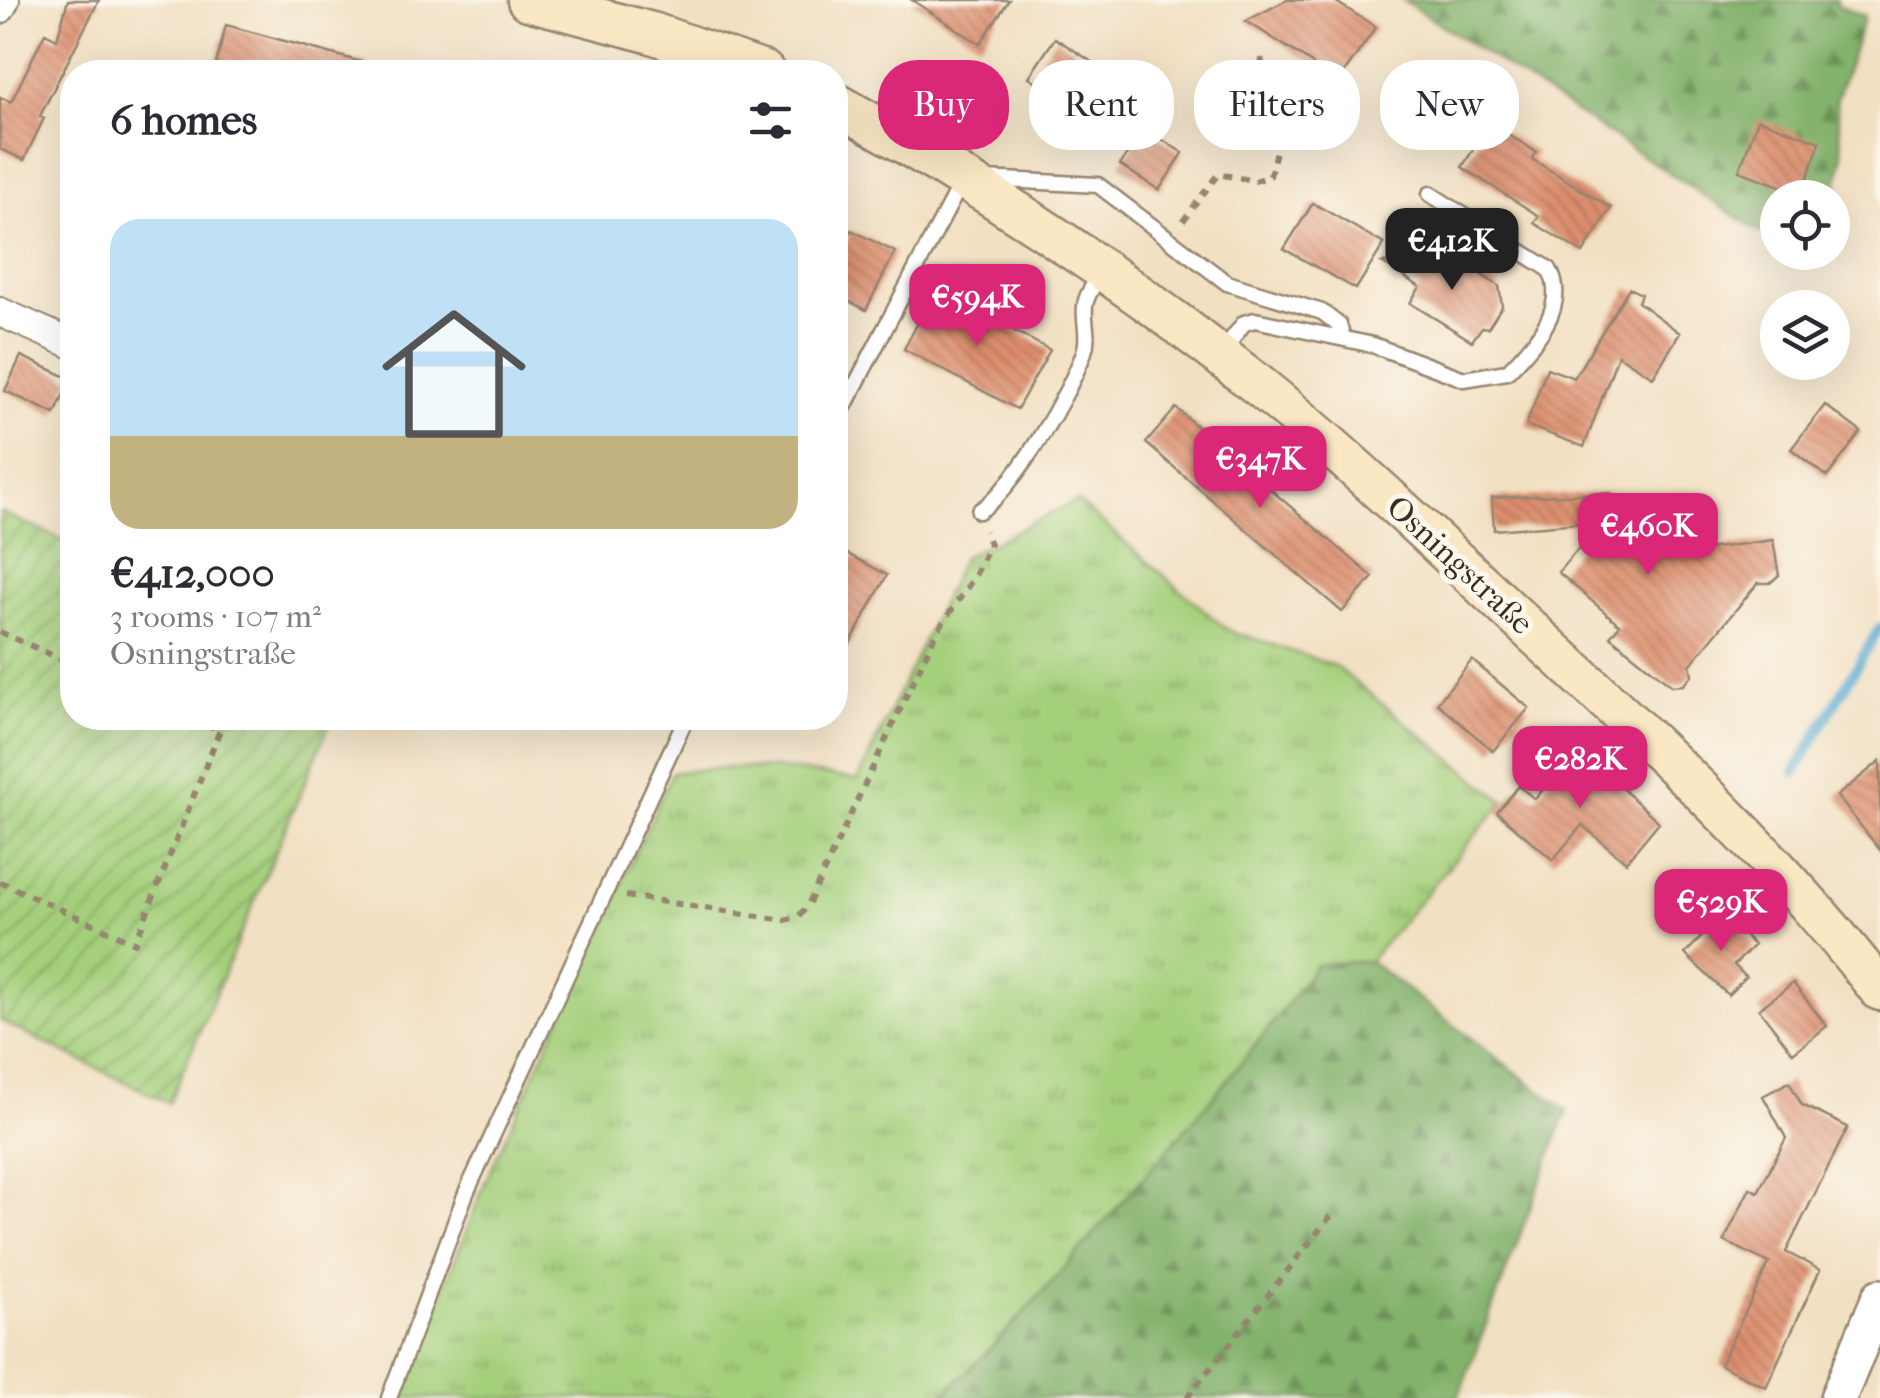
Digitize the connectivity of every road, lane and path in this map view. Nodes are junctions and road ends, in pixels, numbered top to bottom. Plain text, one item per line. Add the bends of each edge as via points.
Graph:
1 (5, 0) edge
2 (539, 1) edge
3 (0, 9) edge
4 (1261, 57) dead end
5 (729, 60) edge
6 (848, 111) edge
7 (964, 178) junction
8 (1430, 194) dead end
9 (1170, 239) junction
10 (1102, 272) junction
11 (0, 312) edge
12 (1344, 337) junction
13 (60, 339) edge
14 (1219, 356) junction
15 (848, 399) edge
16 (979, 511) joint
17 (0, 632) edge
18 (60, 659) edge
19 (220, 730) edge
20 (680, 730) edge
21 (0, 882) edge
22 (603, 894) junction
23 (1880, 990) edge
24 (1332, 1214) dead end
25 (1880, 1297) edge
26 (389, 1398) edge
27 (1188, 1398) edge
28 (1838, 1398) edge

1 - 3 street
2 - 5 main road
4 - 9 path via 1276,151 1270,176 1212,178
6 - 7 main road, Osningstraße
7 - 9 lane via 1098,185
7 - 10 main road, Osningstraße
7 - 15 lane
8 - 12 lane via 1548,269 1558,285 1558,304 1520,360 1488,378 1464,379
9 - 12 lane via 1227,283 1322,312
10 - 14 main road, Osningstraße
10 - 16 lane via 1085,304 1087,336 1078,364 1018,472
11 - 13 street
12 - 14 lane via 1255,320 1244,323
14 - 23 main road, Osningstraße via 1368,480 1721,806
16 - 22 path via 990,544 936,633 799,916 786,920
17 - 18 path
19 - 21 path via 135,942
20 - 22 lane
22 - 26 lane via 466,1194
24 - 27 path
25 - 28 street

